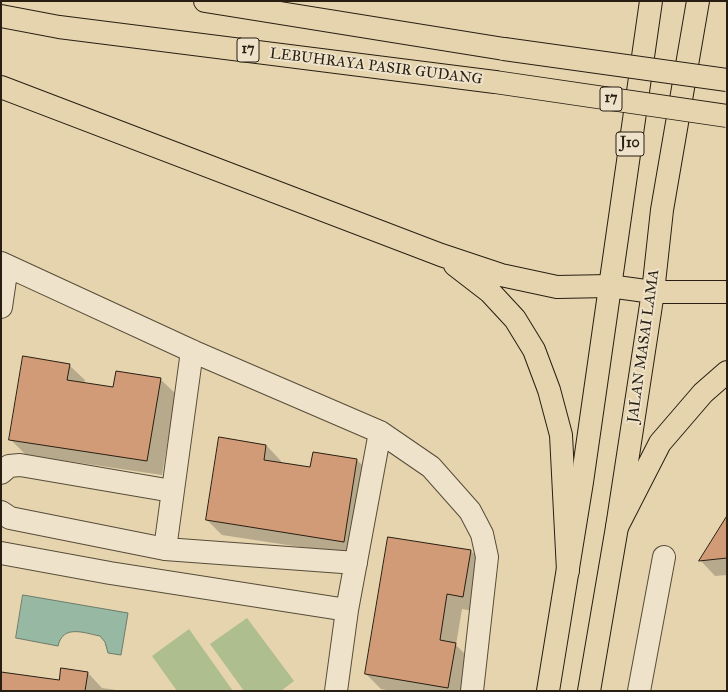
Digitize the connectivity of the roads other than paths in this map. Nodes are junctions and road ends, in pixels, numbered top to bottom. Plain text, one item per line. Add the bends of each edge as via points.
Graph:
1 (205, 1) edge
2 (651, 1) edge
3 (698, 1) edge
4 (1, 16) edge
5 (727, 80) edge
6 (1, 87) edge
7 (727, 116) edge
8 (441, 255) junction
9 (4, 264) edge
10 (609, 286) junction
11 (653, 292) junction
12 (727, 292) edge
13 (1, 307) edge
14 (192, 351) junction
15 (727, 372) edge
16 (380, 432) junction
17 (1, 472) edge
18 (172, 492) junction
19 (1, 512) edge
20 (617, 528) junction
21 (165, 548) junction
22 (1, 553) edge
23 (664, 557) dead end
24 (356, 563) junction
25 (568, 571) junction
26 (347, 610) junction
27 (336, 691) edge
28 (472, 691) edge
29 (548, 691) edge
30 (588, 691) edge
31 (639, 691) edge

1 - 5 main road, 17, bridge via 504,49
2 - 10 main road, J10
3 - 11 main road, JALAN MASAI LAMA via 662,210
4 - 7 main road, LEBUHRAYA PASIR GUDANG / 17, bridge
6 - 8 main road
8 - 10 main road via 501,275 557,287
8 - 25 main road via 490,292 515,319 534,350 549,390 561,435
9 - 13 lane
9 - 14 lane
10 - 11 main road
10 - 25 main road
11 - 12 main road
11 - 20 main road, JALAN MASAI LAMA
14 - 16 lane
14 - 18 lane
15 - 20 main road via 703,393 660,442
16 - 24 lane
16 - 28 lane via 431,467 470,511 482,534 487,557
17 - 18 lane via 9,466 20,465
18 - 21 lane
19 - 21 lane via 10,518
20 - 30 main road, JALAN MASAI LAMA
21 - 24 lane
22 - 26 lane via 110,573
23 - 31 lane
24 - 26 lane
25 - 29 main road
26 - 27 lane

